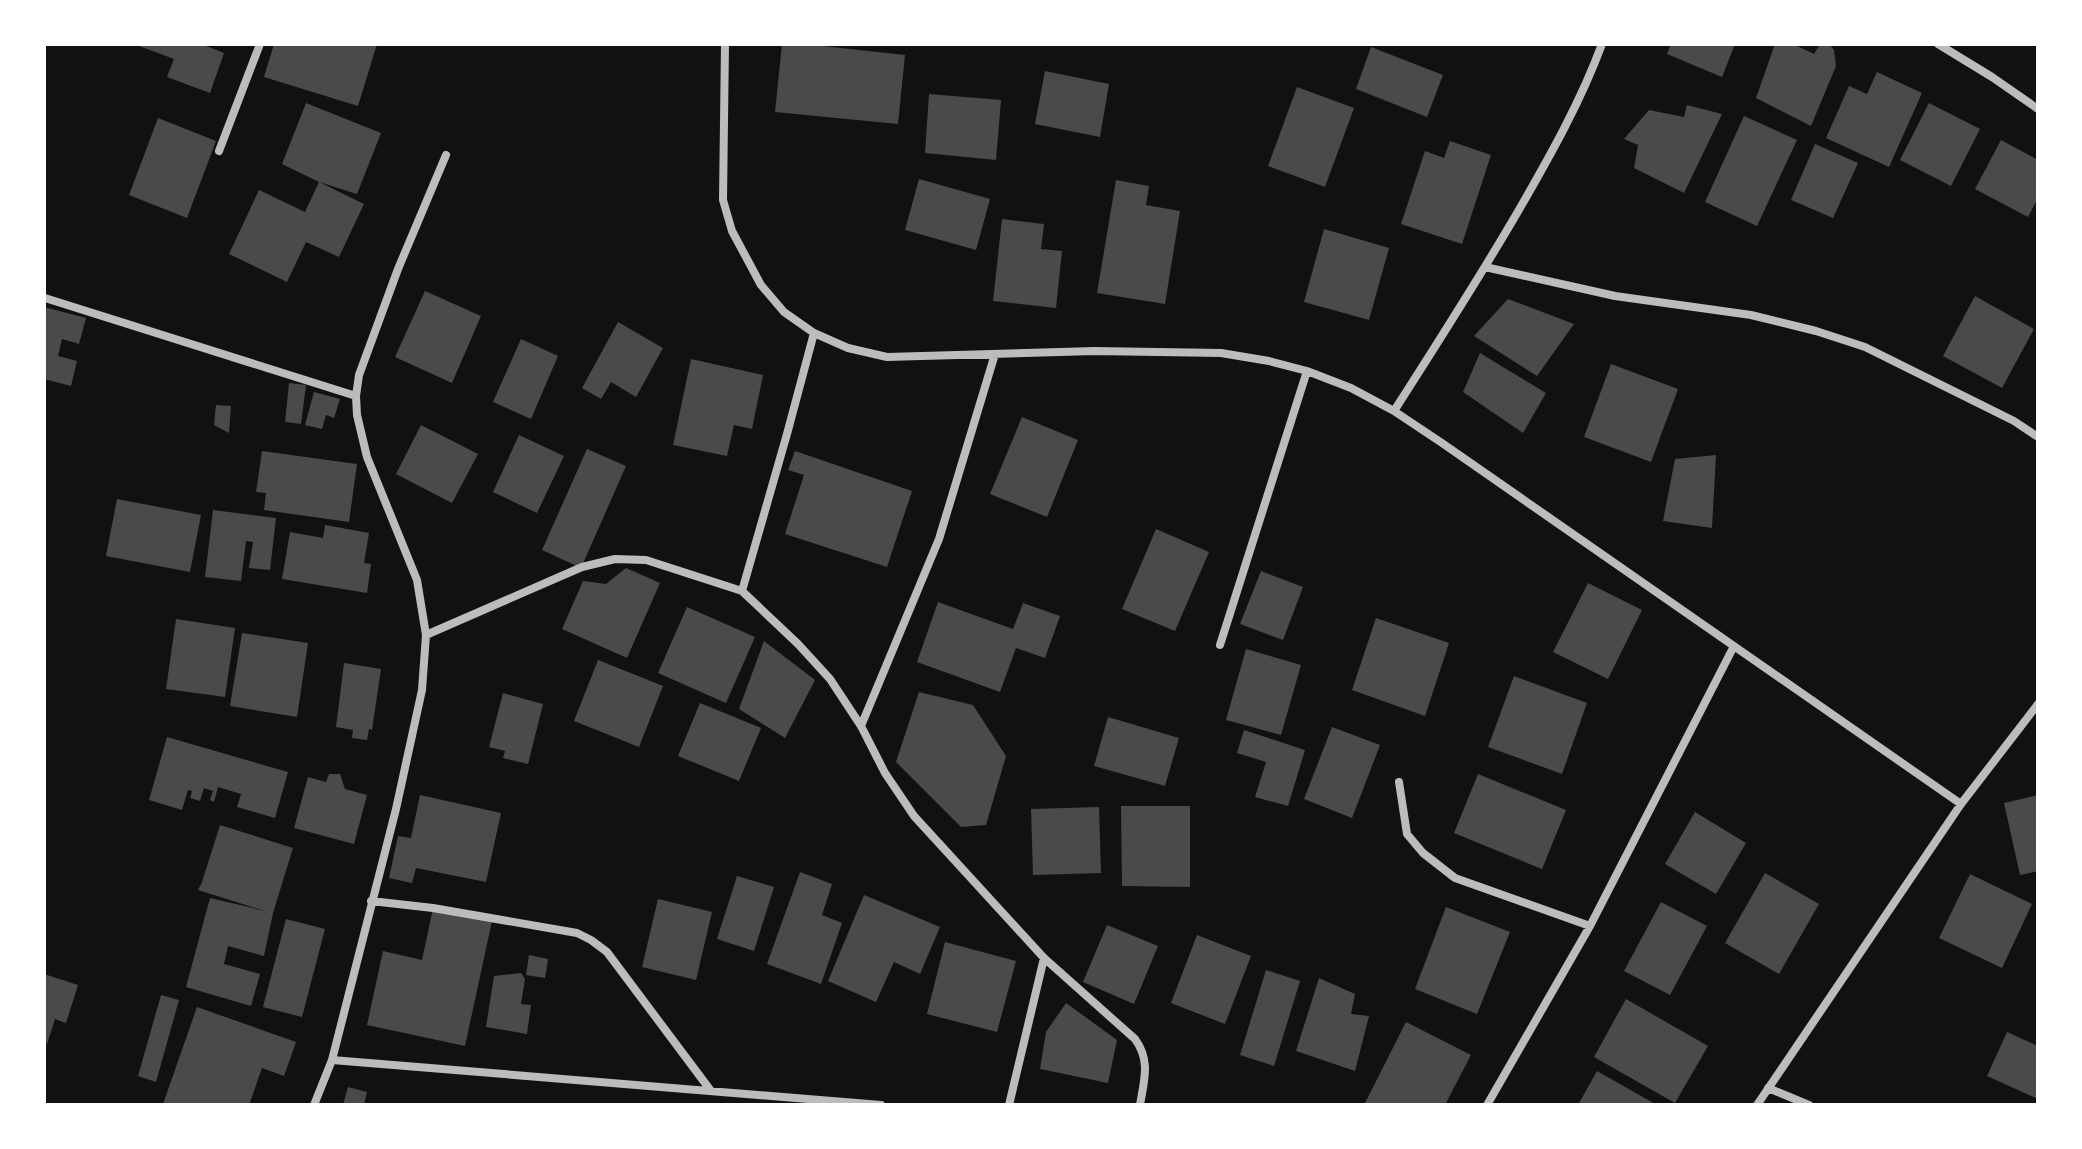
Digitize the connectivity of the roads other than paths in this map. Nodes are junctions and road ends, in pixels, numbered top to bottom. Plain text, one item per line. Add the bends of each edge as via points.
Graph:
1 (260, 44) edge
2 (725, 44) edge
3 (1602, 44) edge
4 (1938, 44) edge
5 (2038, 109) edge
6 (219, 151) dead end
7 (446, 155) dead end
8 (1485, 267) junction
9 (45, 298) edge
10 (814, 333) junction
11 (995, 354) junction
12 (1307, 371) junction
13 (356, 396) junction
14 (1394, 411) junction
15 (2038, 437) edge
16 (742, 591) junction
17 (426, 635) junction
18 (1220, 645) dead end
19 (1734, 646) junction
20 (2038, 704) edge
21 (861, 726) junction
22 (1399, 782) dead end
23 (1961, 804) junction
24 (371, 901) junction
25 (1590, 926) junction
26 (1044, 958) junction
27 (332, 1060) junction
28 (1768, 1088) junction
29 (711, 1091) junction
30 (314, 1105) edge
31 (881, 1105) edge
32 (1009, 1105) edge
33 (1140, 1105) edge
34 (1487, 1105) edge
35 (1757, 1105) edge
36 (1809, 1105) edge

1 - 6 street
2 - 10 street via 723,200 732,231 761,285 784,312
3 - 8 street via 1542,169
4 - 5 street
7 - 13 street via 393,282
8 - 14 street
8 - 15 street via 1816,331 1865,347
9 - 13 street
10 - 11 street via 887,357
10 - 16 street
11 - 12 street via 1221,353
11 - 21 street via 939,539
12 - 14 street
12 - 18 street
13 - 17 street via 367,457 417,580
14 - 19 street
16 - 17 street via 646,560 615,559 582,567
16 - 21 street via 830,679
17 - 24 street via 422,690
19 - 23 street
19 - 25 street
20 - 23 street
21 - 26 street via 914,816
22 - 25 street via 1407,834 1455,878
23 - 28 street
24 - 27 street
24 - 29 street via 577,933 591,940 607,952
25 - 34 street
26 - 32 street
26 - 33 street via 1141,1048 1146,1062
27 - 29 street
27 - 30 street
28 - 35 street
28 - 36 street
29 - 31 street

